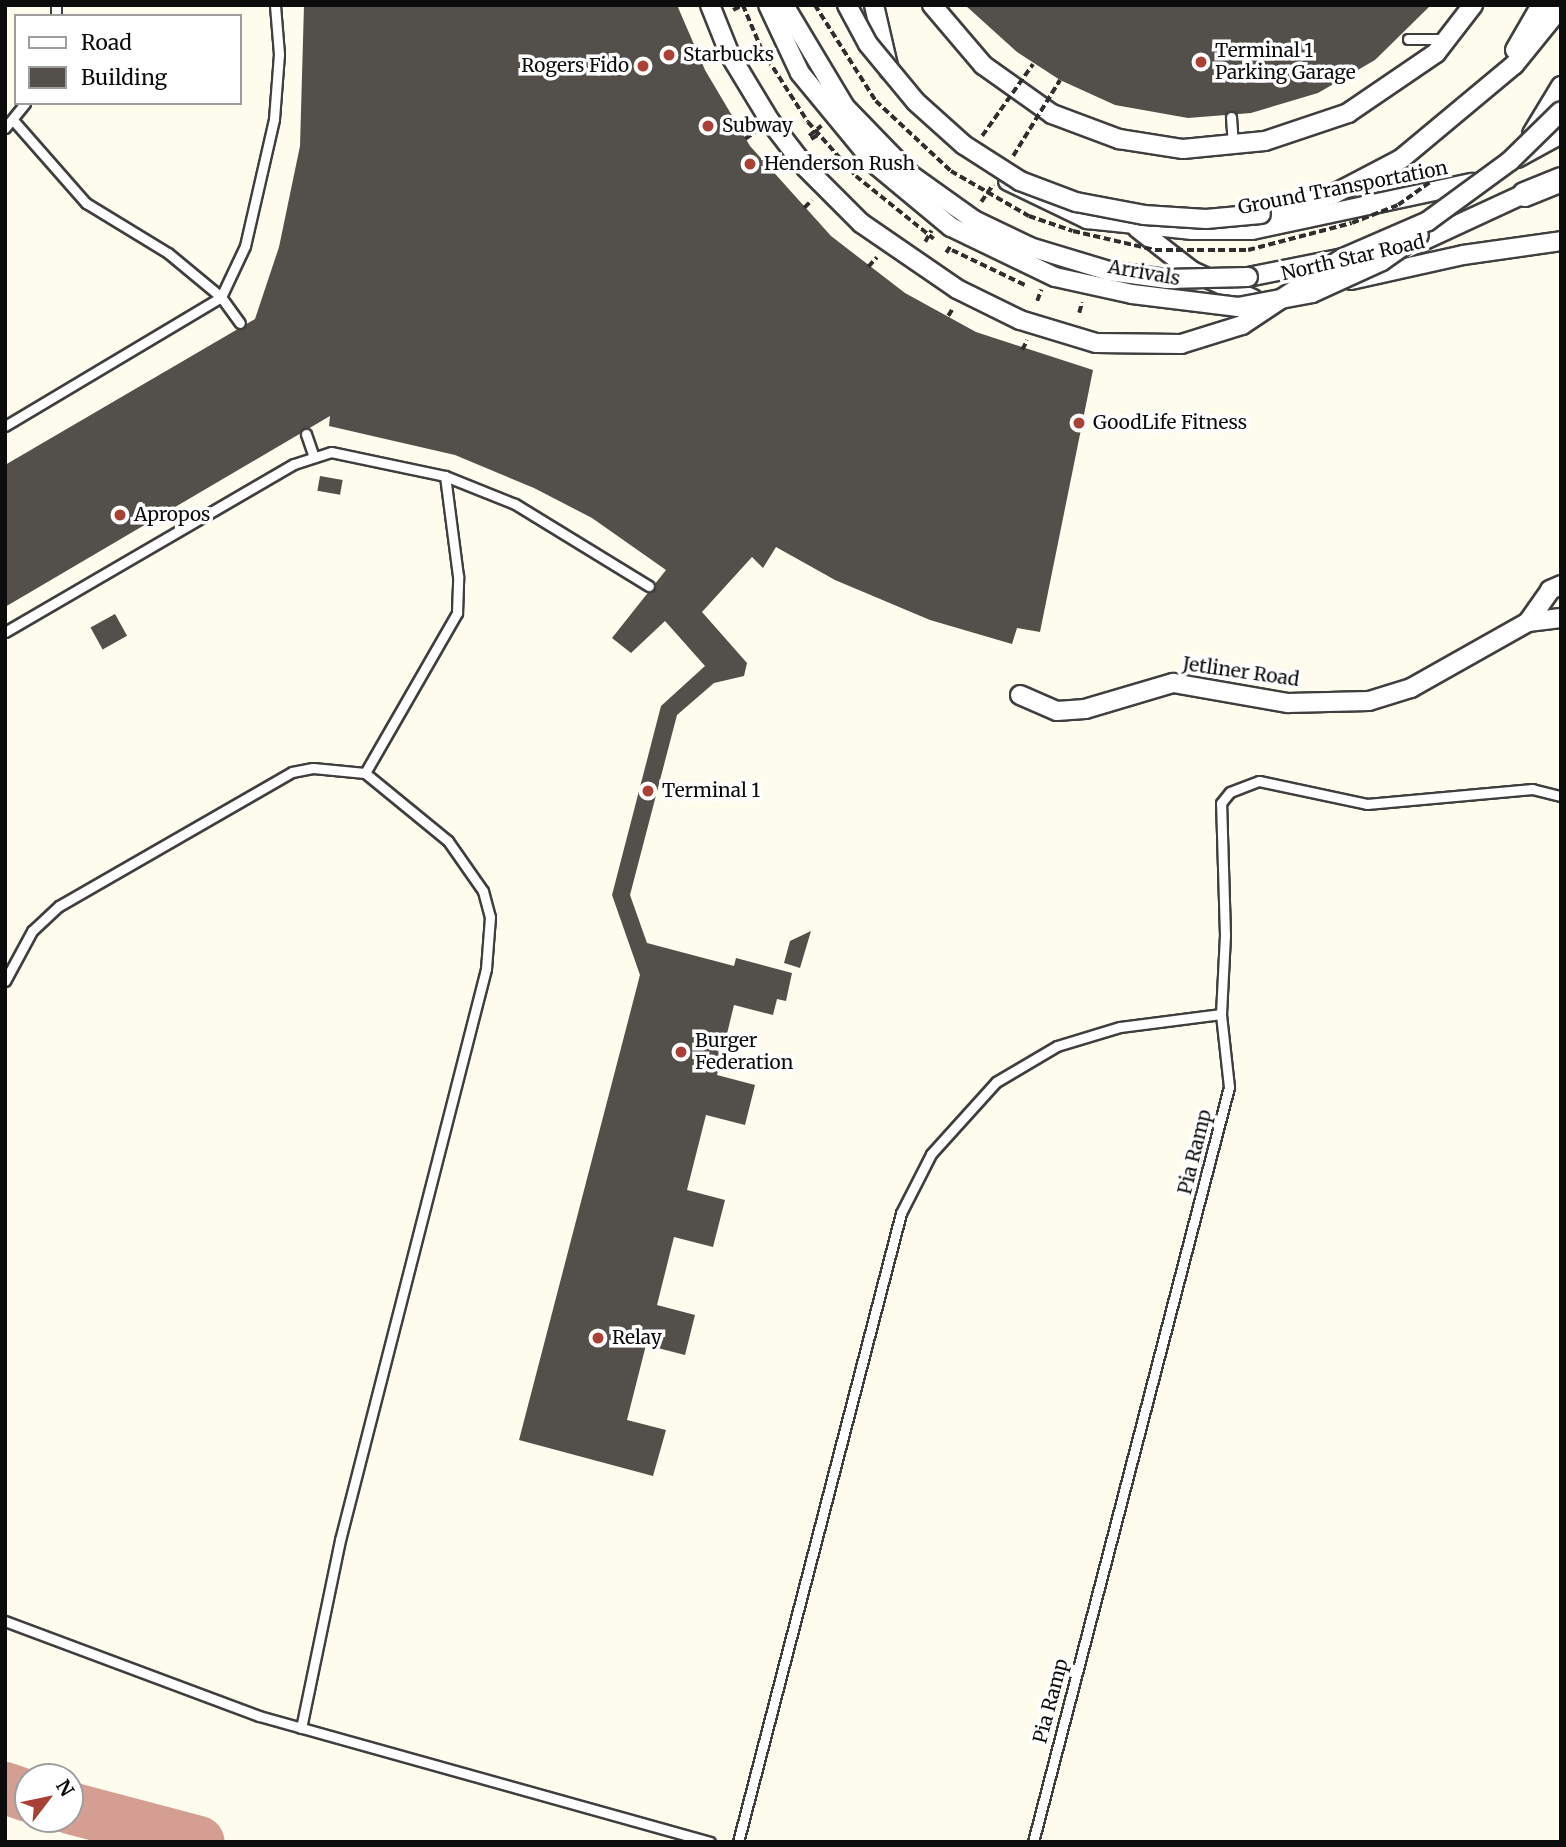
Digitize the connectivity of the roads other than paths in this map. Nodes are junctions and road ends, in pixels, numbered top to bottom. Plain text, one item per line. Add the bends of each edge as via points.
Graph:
1 (275, 5) edge
2 (710, 5) edge
3 (769, 5) edge
4 (784, 5) edge
5 (840, 5) edge
6 (847, 5) edge
7 (874, 5) edge
8 (932, 5) edge
9 (1473, 5) edge
10 (1541, 5) edge
11 (1561, 7) edge
12 (1448, 38) junction
13 (1408, 39) dead end
14 (1561, 86) edge
15 (897, 89) junction
16 (1561, 101) edge
17 (24, 105) edge
18 (1469, 107) junction
19 (1561, 111) edge
20 (1231, 117) dead end
21 (13, 120) junction
22 (5, 128) edge
23 (1561, 134) edge
24 (1233, 147) junction
25 (1510, 161) junction
26 (1561, 179) edge
27 (1472, 183) junction
28 (1561, 186) edge
29 (1524, 194) junction
30 (1137, 228) junction
31 (1561, 241) edge
32 (1343, 258) junction
33 (1382, 261) junction
34 (1318, 289) junction
35 (221, 297) junction
36 (1253, 299) junction
37 (240, 323) dead end
38 (5, 426) edge
39 (306, 434) dead end
40 (313, 454) junction
41 (445, 476) junction
42 (1561, 585) edge
43 (649, 586) dead end
44 (1561, 618) edge
45 (1528, 622) junction
46 (5, 632) edge
47 (1020, 695) dead end
48 (365, 773) junction
49 (1561, 796) edge
50 (5, 981) edge
51 (1221, 1014) junction
52 (5, 1621) edge
53 (300, 1728) junction
54 (710, 1842) edge
55 (738, 1842) edge
56 (1033, 1842) edge

1 - 35 lane via 279,54 274,119 245,246
2 - 32 street, bridge via 762,110 842,206 913,262 1020,320 1109,344 1158,347 1199,341 1242,325
3 - 33 street, Arrivals, bridge via 800,73 855,144 943,221 1016,262 1132,294 1238,307 1312,293
3 - 36 street, North Star Road via 807,75 860,144 909,193 961,230 1023,261 1080,280 1176,298
4 - 32 street, bridge via 822,75 890,156 974,220 1013,240 1109,271 1167,279 1248,277
5 - 15 street, Ground Transportation
6 - 18 street, bridge via 902,89 946,130 1020,181 1076,202 1180,218 1276,212 1357,184 1424,143
7 - 15 street
8 - 24 street via 983,65 1052,114 1143,145
9 - 12 street
10 - 18 street via 1507,63
11 - 18 street via 1514,65
12 - 13 lane
12 - 24 street via 1399,83 1348,113 1302,132
14 - 25 street, bridge
15 - 30 street, Ground Transportation via 944,135 1034,197 1087,219
16 - 33 street, Arrivals, bridge via 1534,144 1508,170
17 - 21 lane
19 - 25 street, bridge
20 - 24 lane
21 - 22 lane
21 - 35 lane via 86,202 154,243
23 - 27 street
25 - 32 street, bridge via 1428,221
26 - 29 street
27 - 30 street, Ground Transportation via 1252,230
27 - 34 street
28 - 29 street
29 - 33 street, bridge
30 - 36 street, Ground Transportation via 1192,271
31 - 34 street, North Star Road via 1438,260
34 - 36 street, North Star Road
35 - 37 lane
35 - 38 lane
39 - 40 lane
40 - 41 lane via 345,453
40 - 46 lane
41 - 43 lane via 516,503
41 - 48 lane via 458,576 457,613
42 - 45 street, Jetliner Road via 1550,590
44 - 45 street, Jetliner Road
45 - 47 street, Jetliner Road via 1411,688 1369,701 1288,703 1173,683 1085,709 1057,711
48 - 50 lane via 313,768 258,787 60,906 32,931
48 - 53 lane via 420,814 470,868 483,891 491,937 340,1540
49 - 51 lane, Pia Ramp via 1532,789 1367,804 1259,781 1230,792 1221,803 1225,935
51 - 55 lane via 1120,1027 1057,1046 996,1082 931,1154 901,1213
51 - 56 lane, Pia Ramp via 1229,1087
52 - 53 lane
53 - 54 lane

